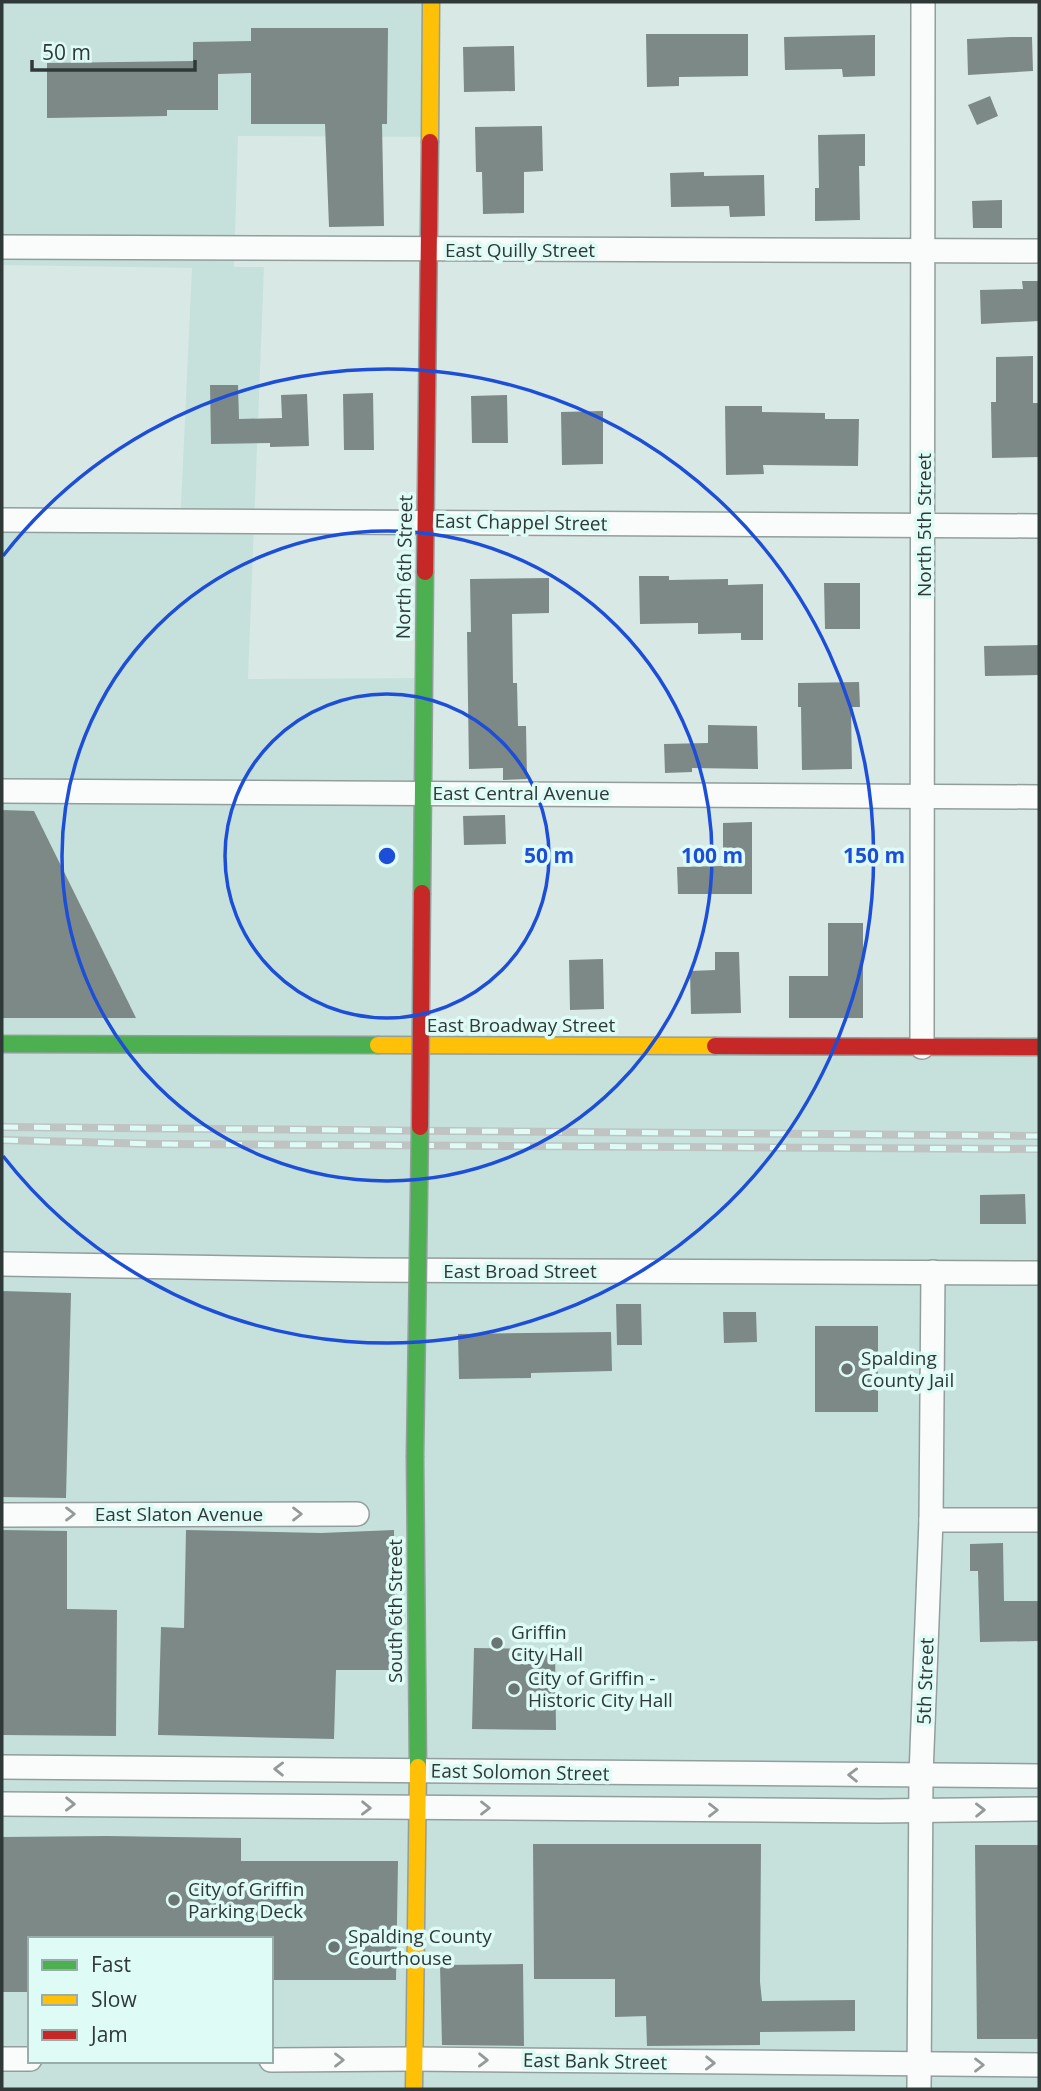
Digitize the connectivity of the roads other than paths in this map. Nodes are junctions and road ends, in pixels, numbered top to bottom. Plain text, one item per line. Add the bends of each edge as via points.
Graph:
1 (431, 2) edge
2 (923, 2) edge
3 (2, 247) edge
4 (428, 250) junction
5 (923, 250) junction
6 (1039, 251) edge
7 (2, 520) edge
8 (426, 521) junction
9 (924, 526) junction
10 (1039, 526) edge
11 (2, 792) edge
12 (423, 793) junction
13 (923, 796) junction
14 (1039, 797) edge
15 (2, 1044) edge
16 (922, 1047) junction
17 (1039, 1047) edge
18 (418, 1133) joint
19 (2, 1264) edge
20 (933, 1272) junction
21 (1039, 1273) edge
22 (357, 1514) dead end
23 (2, 1515) edge
24 (931, 1520) junction
25 (1039, 1520) edge
26 (2, 1767) edge
27 (417, 1770) junction
28 (921, 1775) junction
29 (1039, 1776) edge
30 (2, 1804) edge
31 (417, 1808) junction
32 (1039, 1809) edge
33 (921, 1811) junction
34 (2, 2059) edge
35 (28, 2059) edge
36 (415, 2059) junction
37 (273, 2060) edge
38 (919, 2065) junction
39 (1039, 2065) edge
40 (414, 2089) edge
41 (919, 2089) edge

1 - 4 street, North 6th Street
2 - 5 street, North 5th Street
3 - 4 street, East Quilly Street
4 - 5 street, East Quilly Street
4 - 8 street, North 6th Street
5 - 6 street, East Quilly Street
5 - 9 street, North 5th Street
7 - 8 street, East Chappel Street
8 - 9 street, East Chappel Street
8 - 12 street, North 6th Street
9 - 10 street, East Chappel Street
9 - 13 street, North 5th Street
11 - 12 street, East Central Avenue
12 - 13 street, East Central Avenue
12 - 18 street, North 6th Street, bridge
13 - 14 street, East Central Avenue
13 - 16 street, North 5th Street
15 - 16 street, East Broadway Street
16 - 17 street, East Broadway Street
18 - 27 street, South 6th Street, bridge
19 - 20 street, East Broad Street
20 - 21 street, East Broad Street
20 - 24 street, 5th Street
23 -> 22 street, East Slaton Avenue
24 - 25 street
24 - 28 street, 5th Street
27 -> 26 street, East Solomon Street
28 -> 27 street, East Solomon Street
27 - 31 street, South 6th Street
28 - 29 street, East Solomon Street
28 - 33 street, 5th Street
30 -> 31 street, East Solomon Street
31 -> 33 street, East Solomon Street
31 - 36 street, South 6th Street
33 -> 32 street, East Solomon Street
33 - 38 street, 5th Street
34 - 35 street
37 -> 36 street, East Bank Street
36 -> 38 street, East Bank Street
36 - 40 street, South 6th Street
38 -> 39 street, East Bank Street
38 - 41 street, 5th Street

